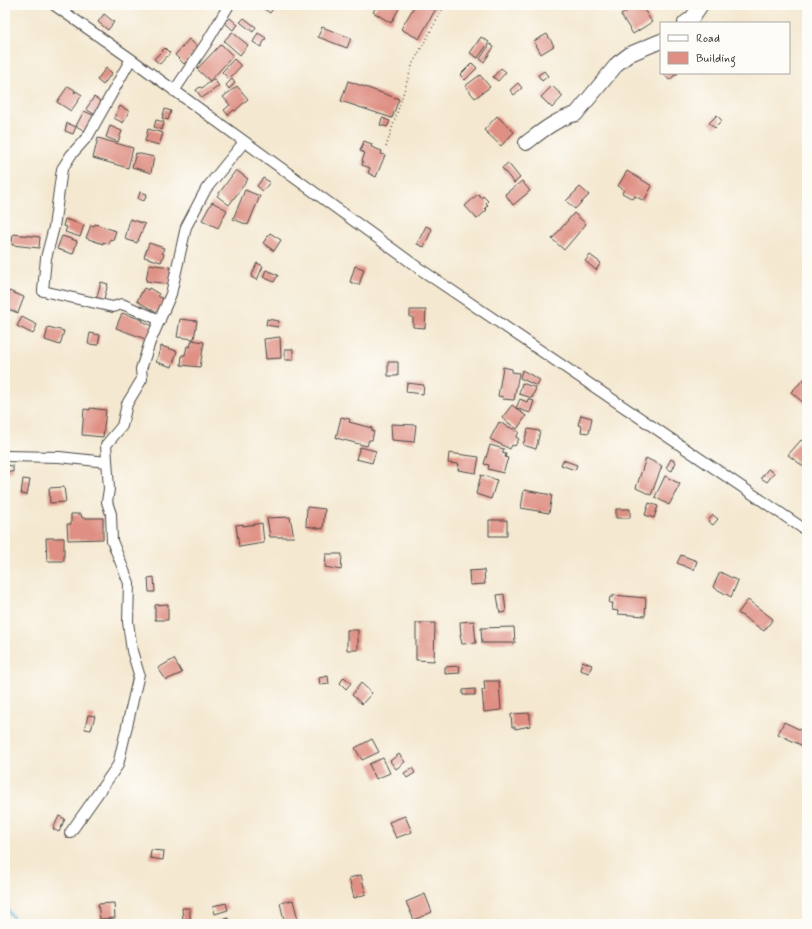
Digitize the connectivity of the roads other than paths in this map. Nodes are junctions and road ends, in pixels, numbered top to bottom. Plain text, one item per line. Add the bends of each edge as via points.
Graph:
1 (54, 5) edge
2 (229, 5) edge
3 (701, 5) edge
4 (686, 22) edge
5 (660, 41) edge
6 (131, 59) junction
7 (174, 91) junction
8 (244, 142) junction
9 (526, 143) dead end
10 (160, 320) junction
11 (5, 456) edge
12 (107, 462) junction
13 (807, 531) edge
14 (70, 833) dead end

1 - 6 street
2 - 7 street
3 - 4 street
5 - 9 street via 630,54 618,63 576,114 566,116 548,126
6 - 7 street
6 - 10 street via 88,136 62,169 42,291 113,307 122,304
7 - 8 street
8 - 10 street via 206,189 186,227 171,294
8 - 13 street via 420,269
10 - 12 street via 141,369 142,379 127,404 122,426 106,445
11 - 12 street via 59,457
12 - 14 street via 107,502 111,514 112,541 129,584 128,622 139,674 118,765

